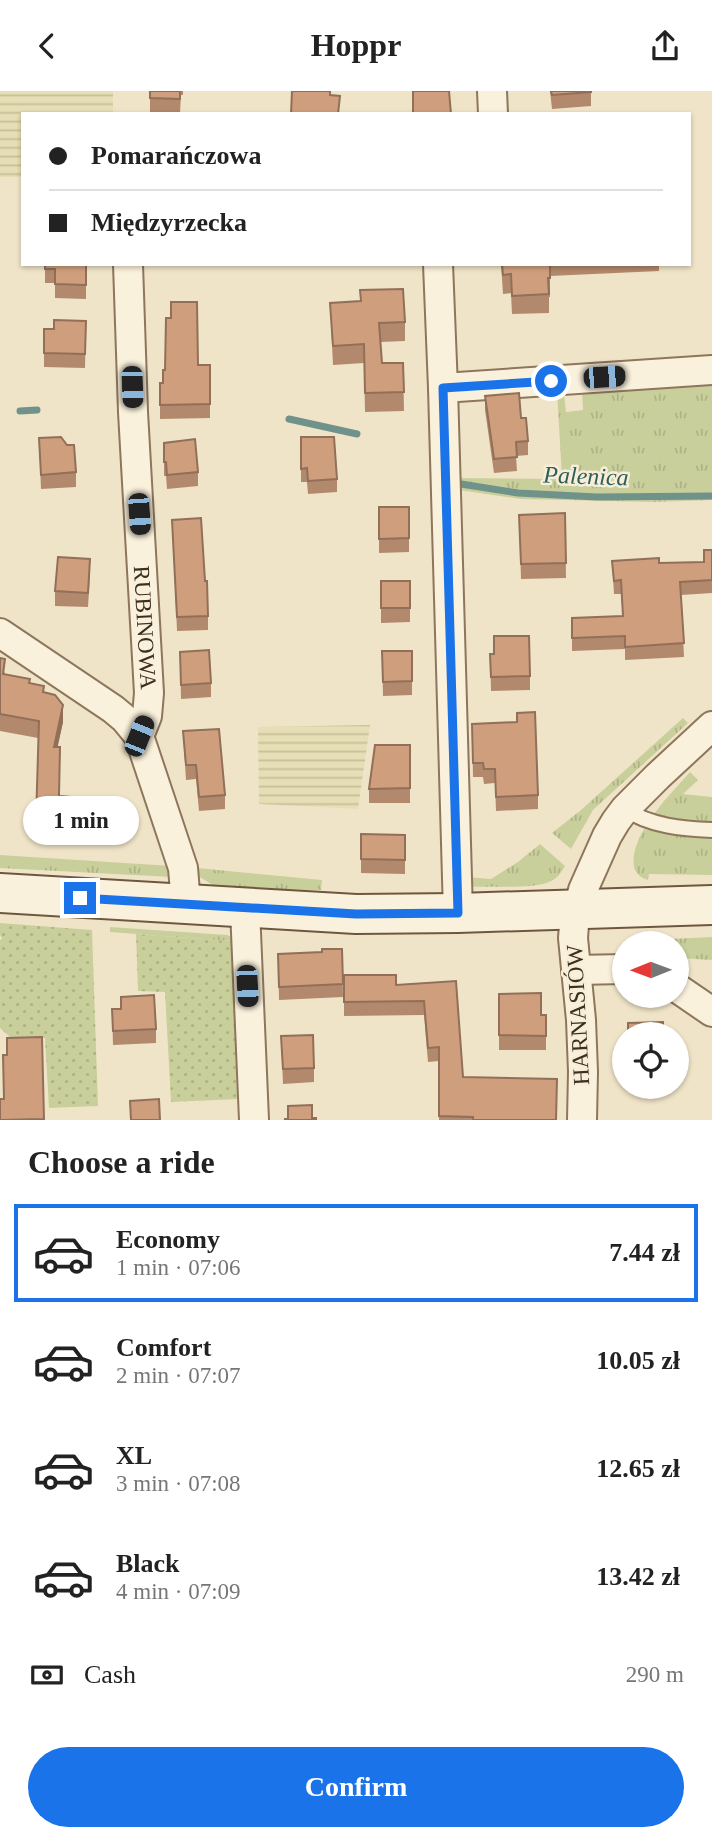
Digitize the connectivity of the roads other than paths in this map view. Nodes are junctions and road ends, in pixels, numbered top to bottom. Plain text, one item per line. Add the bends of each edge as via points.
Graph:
1 (492, 91) edge
2 (493, 112) edge
3 (128, 266) edge
4 (438, 266) edge
5 (712, 370) edge
6 (443, 388) junction
7 (0, 633) edge
8 (712, 726) edge
9 (139, 736) junction
10 (625, 809) junction
11 (712, 829) edge
12 (0, 893) edge
13 (186, 904) junction
14 (712, 905) edge
15 (245, 909) junction
16 (578, 909) junction
17 (458, 913) junction
18 (612, 969) edge
19 (576, 970) junction
20 (690, 998) edge
21 (712, 1012) edge
22 (254, 1120) edge
23 (582, 1120) edge

1 - 2 street
3 - 9 street, RUBINOWA via 149,693
4 - 6 street
5 - 6 street
6 - 17 street
7 - 9 street via 113,709
8 - 10 street, HARNASIÓW
9 - 13 street via 183,868
10 - 11 lane via 643,819 682,828
10 - 16 street, HARNASIÓW via 607,836
12 - 13 main road
13 - 15 main road
14 - 16 main road
15 - 17 main road
15 - 22 street
16 - 17 main road
16 - 19 street, HARNASIÓW via 573,938
18 - 19 street
19 - 23 street, HARNASIÓW
20 - 21 street

